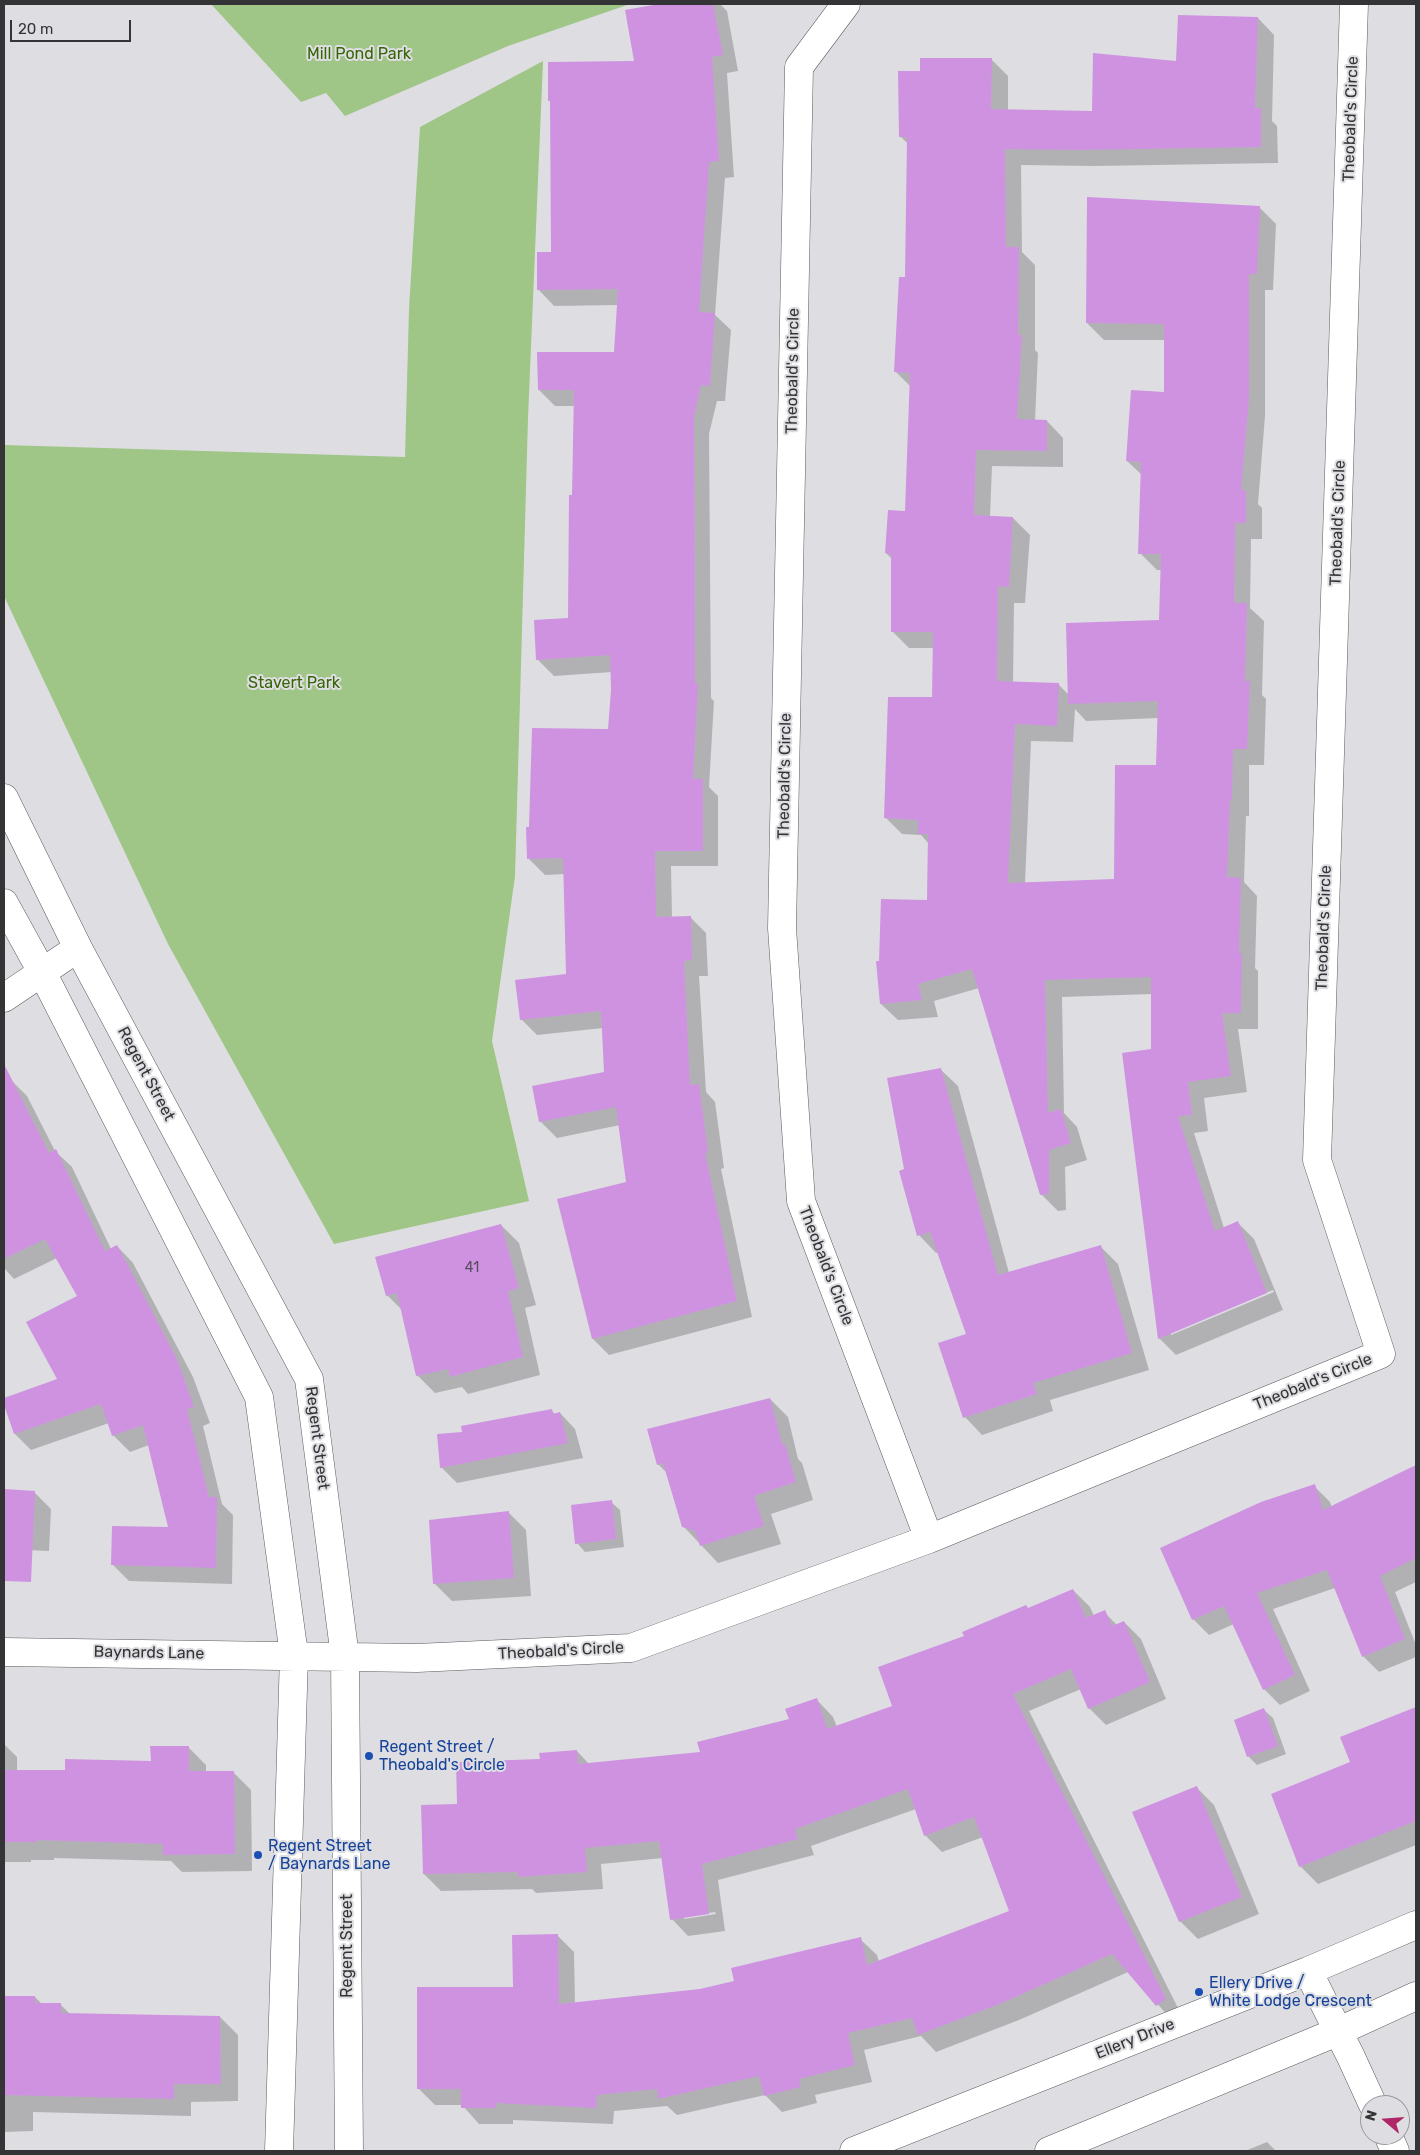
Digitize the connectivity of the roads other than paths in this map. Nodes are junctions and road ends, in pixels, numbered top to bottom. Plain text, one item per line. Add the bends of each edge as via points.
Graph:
1 (846, 4) edge
2 (1354, 4) edge
3 (4, 798) edge
4 (4, 903) edge
5 (78, 948) junction
6 (42, 972) junction
7 (4, 998) edge
8 (929, 1539) junction
9 (4, 1652) edge
10 (294, 1655) junction
11 (345, 1657) junction
12 (1416, 1925) edge
13 (1308, 1971) junction
14 (1416, 1996) edge
15 (1337, 2032) junction
16 (1368, 2095) edge
17 (279, 2151) edge
18 (349, 2151) edge
19 (854, 2151) edge
20 (1049, 2151) edge

1 - 8 street, Theobald's Circle via 799,67 782,928 801,1201
2 - 8 street, Theobald's Circle via 1317,1160 1381,1354
3 - 5 street, Regent Street
4 - 6 street
5 - 6 street
5 - 11 street, Regent Street via 310,1379
6 - 7 street
6 - 10 street via 259,1397
8 - 11 street, Theobald's Circle via 631,1648 417,1658
9 - 10 street, Baynards Lane
10 - 11 street, Theobald's Circle
10 - 17 street
11 - 18 street, Regent Street
12 - 13 street, Ellery Drive
13 - 15 street
13 - 19 street, Ellery Drive
14 - 15 street
15 - 16 street
15 - 20 street

